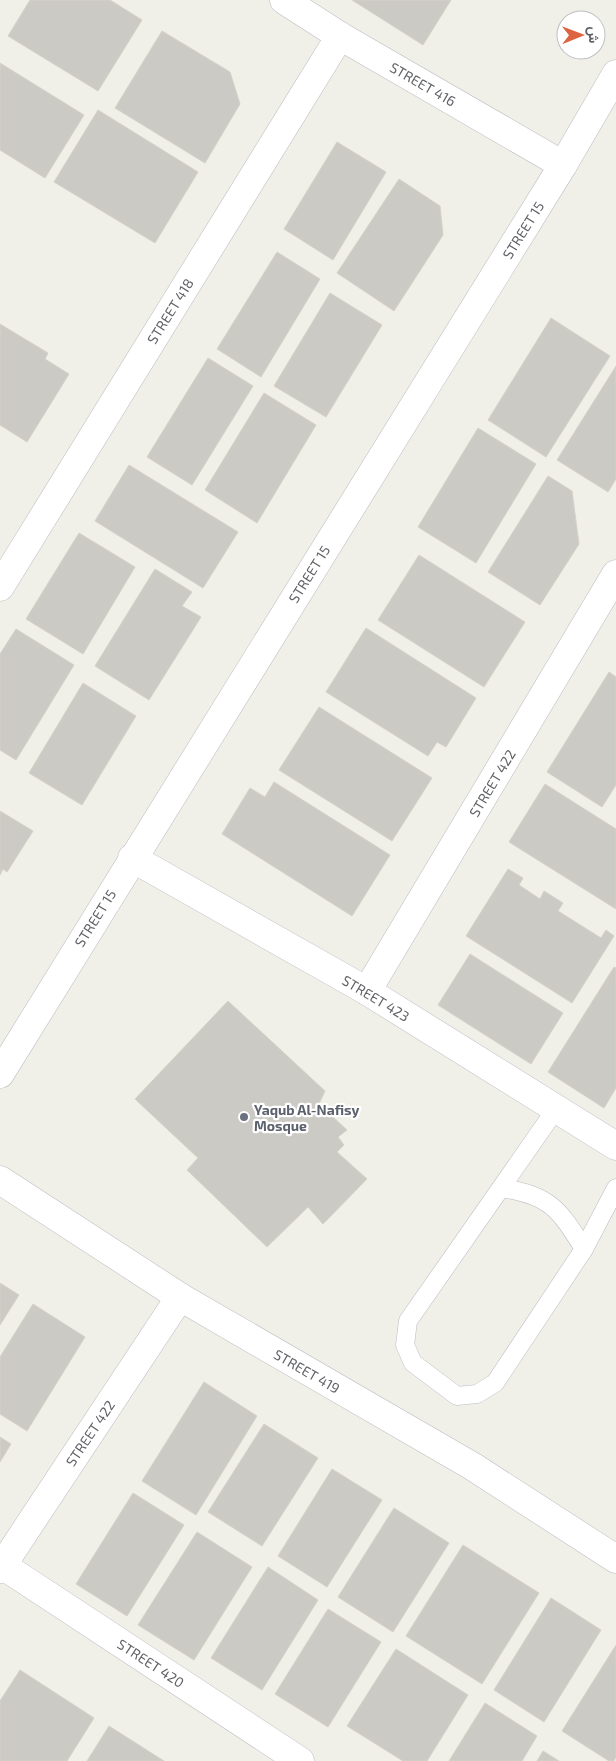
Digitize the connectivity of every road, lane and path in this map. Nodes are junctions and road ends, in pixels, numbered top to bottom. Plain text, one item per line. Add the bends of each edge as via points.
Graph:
1 (284, 0) edge
2 (340, 36) junction
3 (616, 74) edge
4 (563, 165) junction
5 (616, 574) edge
6 (0, 587) edge
7 (132, 858) junction
8 (367, 991) junction
9 (0, 1074) edge
10 (556, 1109) junction
11 (616, 1146) edge
12 (0, 1180) edge
13 (502, 1188) junction
14 (616, 1188) edge
15 (584, 1249) junction
16 (180, 1297) junction
17 (616, 1559) edge
18 (1, 1567) edge
19 (300, 1761) edge

1 - 2 street, STREET 416
2 - 4 street, STREET 416
2 - 6 street, STREET 418
3 - 4 street, STREET 15
4 - 7 street, STREET 15
5 - 8 street, STREET 422
7 - 8 street, STREET 423
7 - 9 street, STREET 15
8 - 10 street, STREET 423
10 - 11 street, STREET 423
10 - 13 lane
12 - 16 street, STREET 419
13 - 15 lane via 542,1198 563,1216
13 - 15 lane via 408,1321 405,1345 413,1363 457,1396 477,1394 495,1383
14 - 15 lane
16 - 17 street, STREET 419 via 472,1466
16 - 18 street, STREET 422
18 - 19 street, STREET 420

